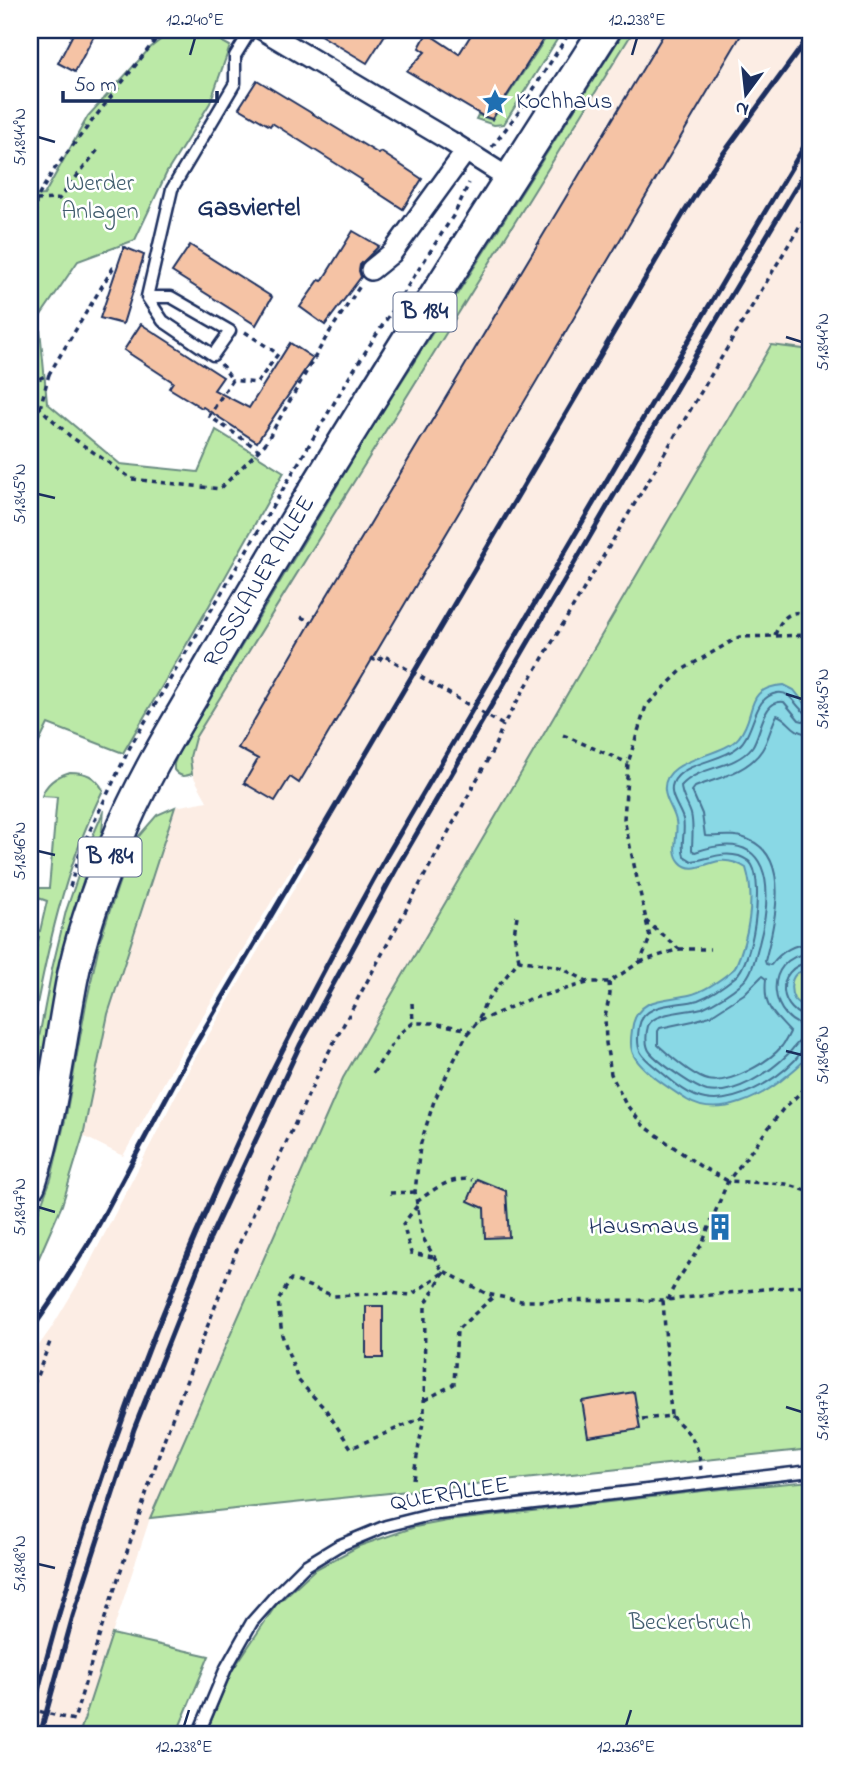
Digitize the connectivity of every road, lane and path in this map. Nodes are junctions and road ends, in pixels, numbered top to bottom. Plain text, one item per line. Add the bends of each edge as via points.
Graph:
1 (163, 30) edge
2 (251, 30) edge
3 (263, 30) edge
4 (606, 30) edge
5 (100, 146) dead end
6 (466, 150) junction
7 (510, 179) junction
8 (36, 200) junction
9 (811, 208) edge
10 (33, 217) edge
11 (117, 268) dead end
12 (371, 270) joint
13 (147, 297) junction
14 (230, 331) junction
15 (30, 355) edge
16 (49, 374) junction
17 (30, 383) edge
18 (257, 383) junction
19 (258, 389) dead end
20 (30, 398) edge
21 (40, 408) junction
22 (259, 450) junction
23 (302, 617) dead end
24 (811, 617) edge
25 (311, 622) dead end
26 (775, 635) junction
27 (811, 635) edge
28 (371, 658) dead end
29 (503, 725) junction
30 (564, 736) dead end
31 (628, 763) junction
32 (517, 916) dead end
33 (646, 921) junction
34 (679, 949) junction
35 (710, 949) dead end
36 (519, 960) junction
37 (640, 962) junction
38 (589, 982) junction
39 (608, 982) junction
40 (412, 1003) dead end
41 (478, 1021) junction
42 (413, 1023) junction
43 (470, 1031) junction
44 (373, 1073) dead end
45 (811, 1083) edge
46 (472, 1180) dead end
47 (728, 1181) junction
48 (30, 1185) edge
49 (415, 1192) junction
50 (811, 1192) edge
51 (390, 1193) dead end
52 (417, 1204) junction
53 (434, 1257) junction
54 (444, 1272) junction
55 (811, 1285) edge
56 (494, 1296) junction
57 (665, 1300) junction
58 (50, 1342) dead end
59 (30, 1394) edge
60 (425, 1399) junction
61 (671, 1416) junction
62 (424, 1417) junction
63 (642, 1419) dead end
64 (811, 1471) edge
65 (412, 1479) dead end
66 (703, 1484) junction
67 (30, 1709) edge
68 (198, 1735) edge

1 - 8 path via 53,171
2 - 13 lane via 235,55 235,83 172,189
3 - 6 street
4 - 7 main road, ROSSLAUER ALLEE / B 184
5 - 8 path via 59,199
6 - 7 street
6 - 12 street via 392,253
7 - 48 main road, ROSSLAUER ALLEE / B 184 via 334,457 144,780 117,839 83,937 54,1093
8 - 10 path
9 - 29 path
10 - 15 path
11 - 16 path
12 - 22 path
13 - 14 lane via 171,297
13 - 14 lane via 163,321 214,355
14 - 18 path via 247,333 278,354
16 - 17 path
16 - 21 path
18 - 19 path
18 - 22 path via 232,380 208,416
20 - 21 path
21 - 22 path via 70,436 132,479 220,489
23 - 25 path
24 - 26 path via 793,612 784,617
26 - 27 path
26 - 31 path via 739,637 682,670 646,706
28 - 29 path via 378,662 383,655
29 - 67 path via 326,1057 239,1244 165,1437 74,1720
30 - 31 path
31 - 33 path via 624,819
32 - 36 path via 514,934
33 - 34 path
33 - 37 path via 650,938
34 - 35 path
34 - 37 path
36 - 38 path via 559,967
36 - 41 path via 485,1003
37 - 39 path
38 - 39 path
38 - 41 path via 527,1000
39 - 47 path via 606,1043 611,1074 625,1103 642,1125
40 - 42 path
41 - 43 path
42 - 43 path
42 - 44 path via 400,1033
43 - 49 path via 434,1101 420,1146
45 - 47 path via 783,1108
46 - 52 path via 434,1188
47 - 50 path via 786,1184
47 - 57 path via 702,1244
49 - 51 path
49 - 52 path
52 - 53 path via 423,1238
52 - 53 path via 403,1224 411,1253
53 - 54 path
54 - 56 path
54 - 60 path via 425,1305
54 - 62 path via 411,1295 334,1296 291,1279 278,1301 282,1335 298,1380 326,1410 351,1448
55 - 57 path
56 - 57 path via 521,1301
56 - 60 path via 457,1330 454,1384
57 - 61 path
58 - 59 path
60 - 62 path
61 - 63 path
61 - 66 path via 692,1435
62 - 65 path
64 - 66 lane, QUERALLEE
66 - 68 lane, QUERALLEE via 430,1515 386,1526 338,1546 305,1566 252,1622 226,1668

